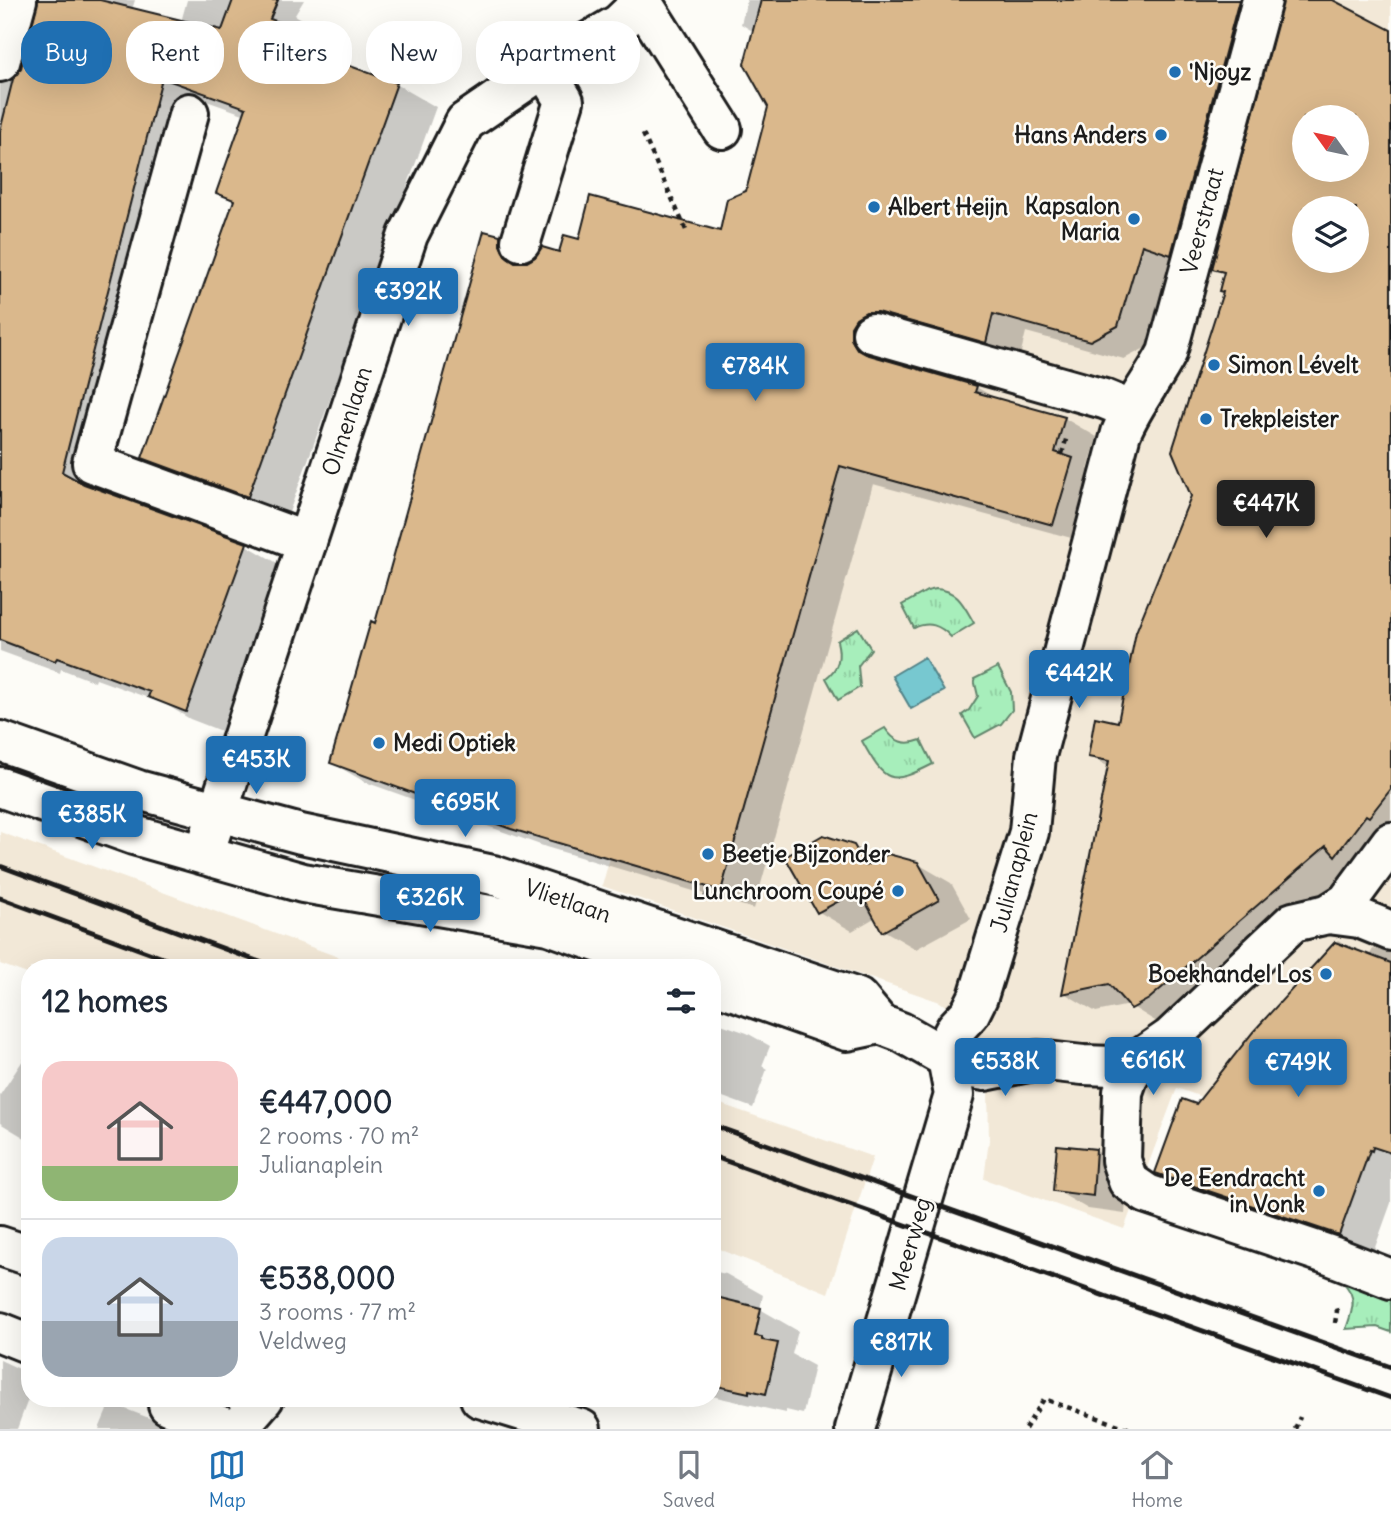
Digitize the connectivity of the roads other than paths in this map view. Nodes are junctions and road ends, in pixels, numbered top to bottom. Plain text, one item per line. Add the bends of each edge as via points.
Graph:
1 (16, 0) edge
2 (1262, 0) edge
3 (643, 1) edge
4 (622, 21) edge
5 (0, 62) edge
6 (521, 84) edge
7 (554, 84) edge
8 (189, 113) dead end
9 (722, 130) dead end
10 (521, 241) dead end
11 (872, 333) dead end
12 (1126, 421) junction
13 (307, 542) junction
14 (0, 741) edge
15 (0, 787) edge
16 (219, 811) junction
17 (1391, 842) edge
18 (204, 854) junction
19 (1328, 914) junction
20 (1391, 931) edge
21 (645, 959) edge
22 (721, 986) edge
23 (880, 1024) junction
24 (947, 1058) junction
25 (1141, 1058) junction
26 (1083, 1065) junction
27 (1121, 1119) junction
28 (0, 1246) edge
29 (21, 1253) edge
30 (1391, 1279) edge
31 (0, 1332) edge
32 (21, 1340) edge
33 (173, 1407) edge
34 (256, 1407) edge
35 (523, 1407) edge
36 (571, 1417) edge
37 (229, 1429) edge
38 (237, 1429) edge
39 (855, 1429) edge

1 - 5 street
2 - 12 street, Veerstraat via 1167,353
3 - 4 street, Olmenlaan
3 - 9 street
6 - 13 street, Olmenlaan via 465,122 408,235
7 - 10 street via 564,101
8 - 13 street via 92,463
11 - 12 street via 1104,399
12 - 24 street, Julianaplein via 1036,755 1029,832 978,997 949,1041
13 - 16 street, Olmenlaan
14 - 16 street, Vlietlaan via 138,790
15 - 18 street, Vlietlaan via 134,835
16 - 18 street, Olmenlaan
16 - 23 street, Vlietlaan via 301,834 493,875 858,998
17 - 19 street via 1347,902
18 - 21 street, Vlietlaan via 303,883 549,925
19 - 20 street via 1359,918
19 - 25 street via 1293,922 1170,1038
22 - 23 street via 847,1031
23 - 24 street, Vlietlaan
24 - 26 street, Vlietlaan via 964,1068 985,1071 1038,1060
24 - 39 street, Meerweg via 954,1095
25 - 26 street, Vlietlaan via 1113,1066
25 - 27 street via 1123,1092
26 - 27 street via 1115,1094
27 - 30 street via 1121,1160 1128,1181 1147,1194
28 - 29 street
31 - 32 street
33 - 37 street
34 - 38 street
35 - 36 street

